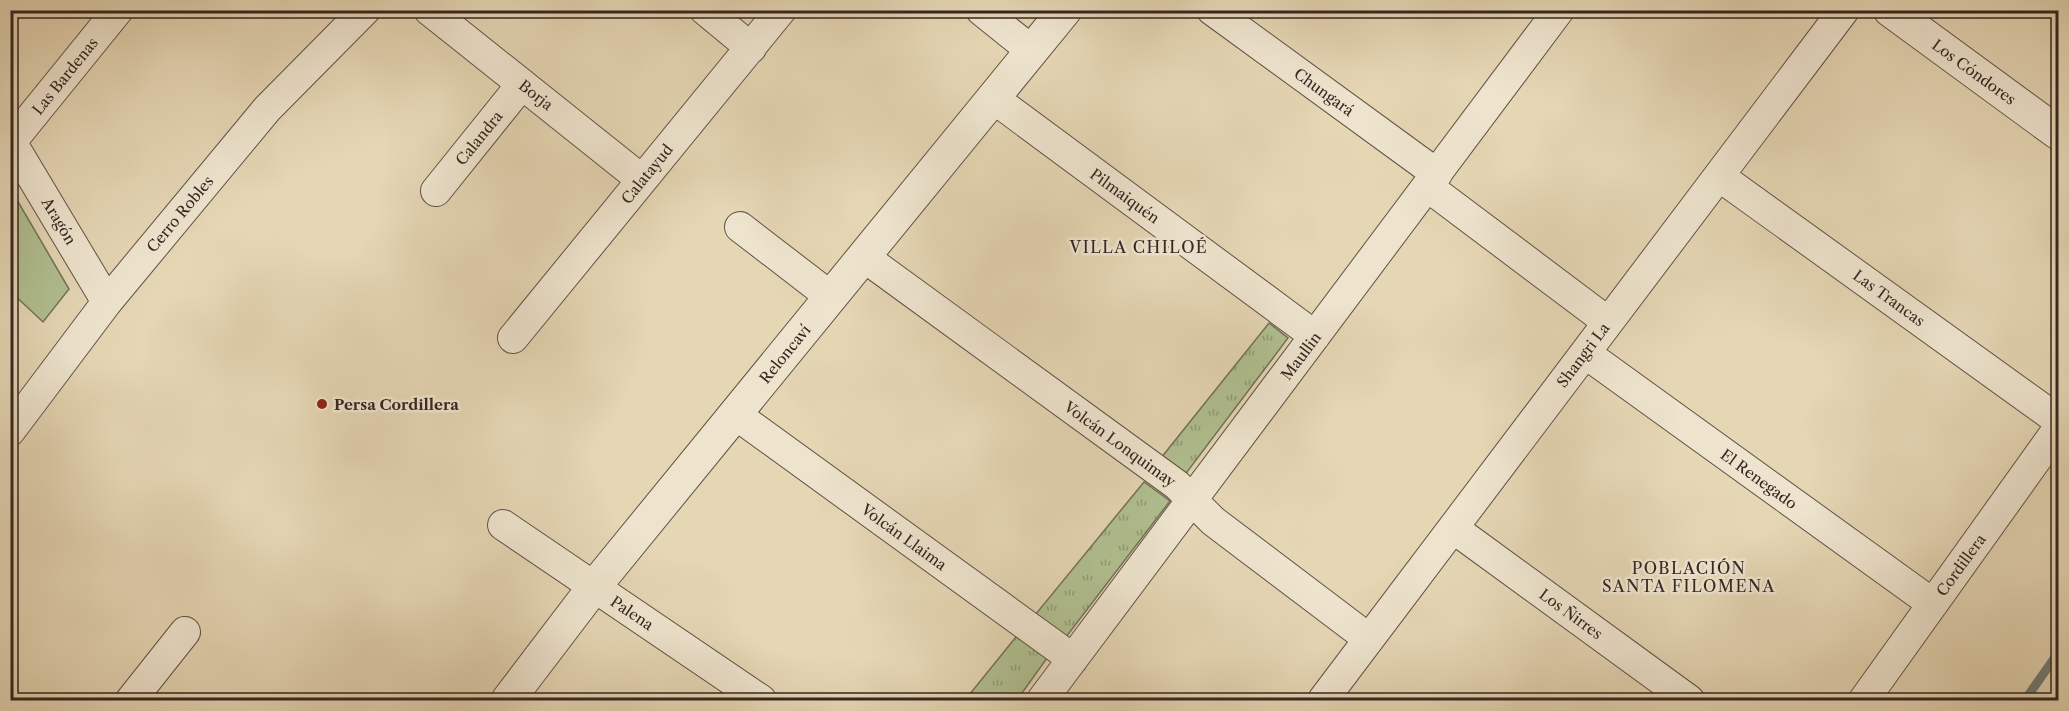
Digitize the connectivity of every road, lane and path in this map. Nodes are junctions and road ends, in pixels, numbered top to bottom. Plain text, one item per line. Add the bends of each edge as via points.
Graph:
1 (118, 10) edge
2 (364, 10) edge
3 (429, 10) edge
4 (705, 10) edge
5 (781, 10) edge
6 (981, 10) edge
7 (1065, 10) edge
8 (1212, 10) edge
9 (1844, 10) edge
10 (1890, 10) edge
11 (1557, 11) edge
12 (751, 48) junction
13 (1032, 51) junction
14 (522, 84) junction
15 (993, 98) junction
16 (2058, 133) edge
17 (11, 141) edge
18 (1719, 176) junction
19 (642, 180) junction
20 (1432, 180) junction
21 (436, 191) dead end
22 (740, 227) dead end
23 (864, 257) junction
24 (831, 297) junction
25 (106, 302) junction
26 (1608, 322) junction
27 (1316, 336) junction
28 (513, 338) dead end
29 (1585, 353) junction
30 (735, 414) junction
31 (2058, 420) edge
32 (2058, 429) edge
33 (10, 431) edge
34 (1192, 500) junction
35 (503, 525) dead end
36 (1453, 528) junction
37 (594, 587) junction
38 (1933, 604) junction
39 (185, 632) dead end
40 (1369, 639) junction
41 (1073, 659) junction
42 (1330, 698) edge
43 (131, 700) edge
44 (508, 700) edge
45 (761, 700) edge
46 (1042, 700) edge
47 (1689, 700) edge
48 (1864, 700) edge

1 - 17 street, Las Bardenas
2 - 25 street, Cerro Robles via 267,110
3 - 14 street, Borja
4 - 12 street
5 - 12 street, Calatayud
6 - 13 street
7 - 13 street, Reloncaví
8 - 20 street, Chungará
9 - 18 street, Shangri La
10 - 16 street, Los Cóndores
11 - 20 street, Maullin
12 - 19 street, Calatayud
13 - 15 street, Reloncaví
14 - 19 street, Borja
14 - 21 street, Calandra
15 - 23 street, Reloncaví
15 - 27 street, Pilmaiquén
17 - 25 street, Aragón
18 - 26 street, Shangri La
18 - 31 street, Las Trancas
19 - 28 street, Calatayud
20 - 26 street, Chungará
20 - 27 street, Maullin
22 - 24 street
23 - 24 street, Reloncaví
23 - 34 street, Volcán Lonquimay via 1168,478
24 - 30 street, Reloncaví
25 - 33 street, Cerro Robles
26 - 29 street, Shangri La
27 - 34 street, Maullin
29 - 36 street, Shangri La
29 - 38 street, El Renegado
30 - 37 street, Reloncaví
30 - 41 street, Volcán Llaima
32 - 38 street, Cordillera
34 - 40 street, Volcán Lonquimay via 1213,521
34 - 41 street, Maullin
35 - 37 street, Palena
36 - 40 street, Shangri La
36 - 47 street, Los Ñirres
37 - 44 street, Reloncaví
37 - 45 street, Palena
38 - 48 street, Cordillera
39 - 43 street
40 - 42 street, Shangri La
41 - 46 street, Maullin

